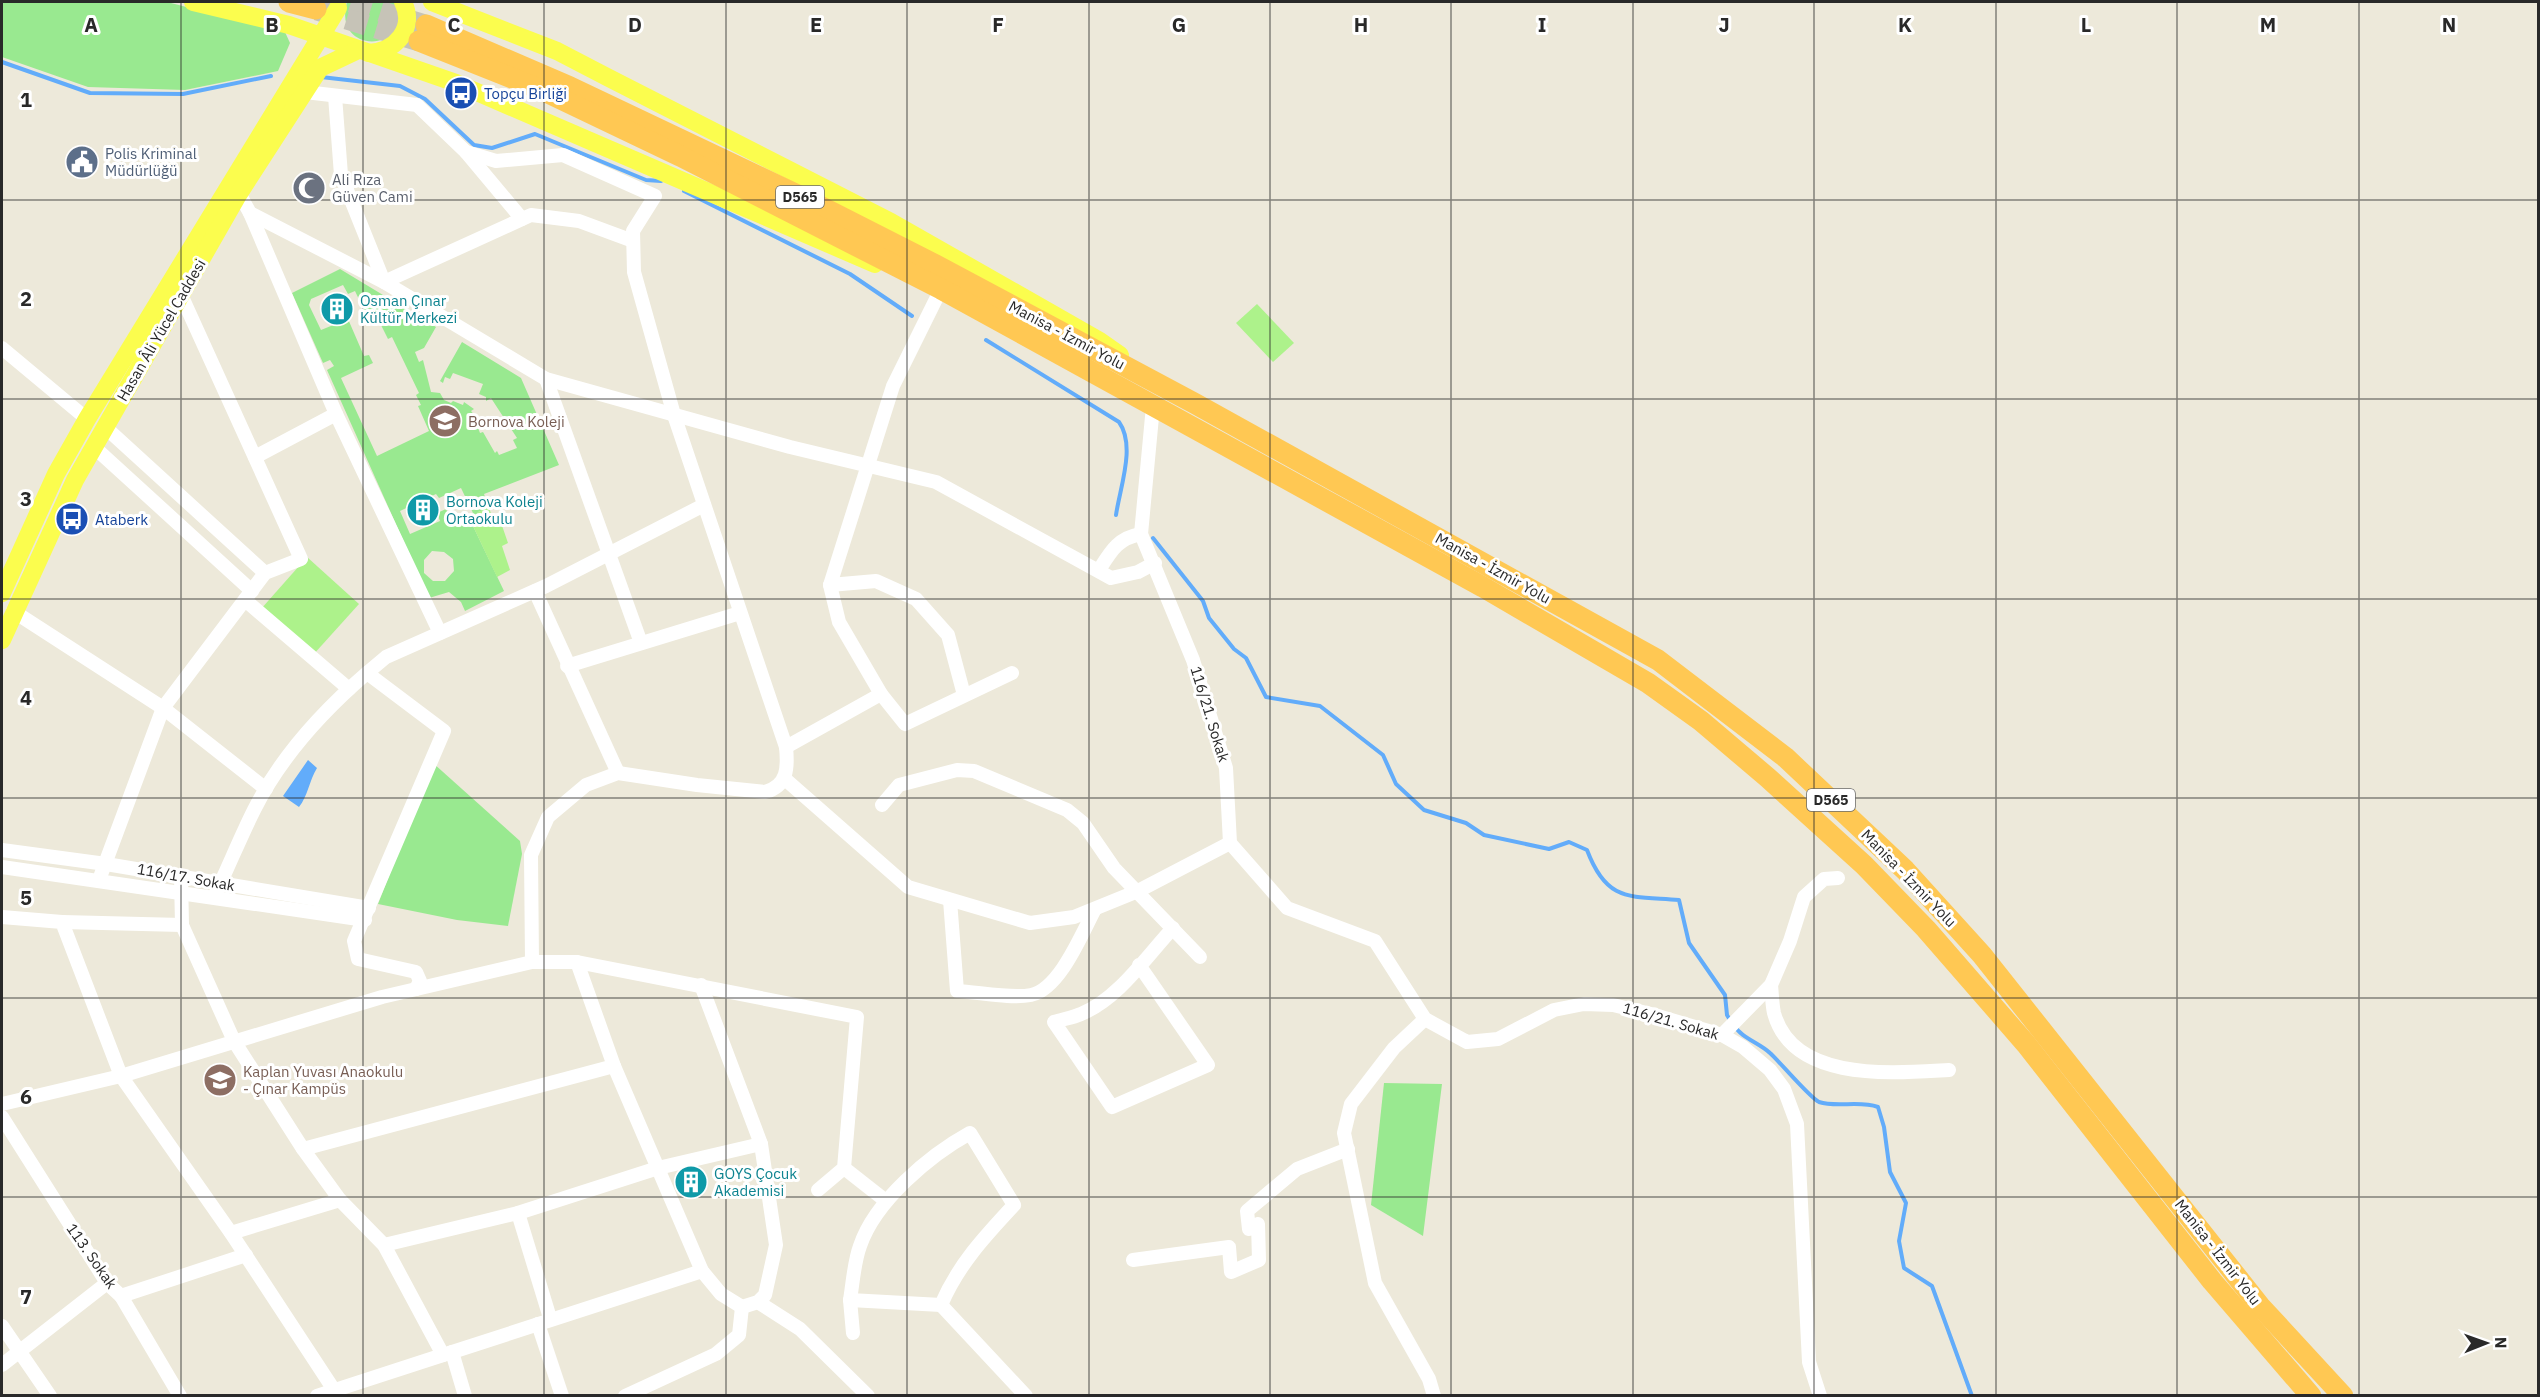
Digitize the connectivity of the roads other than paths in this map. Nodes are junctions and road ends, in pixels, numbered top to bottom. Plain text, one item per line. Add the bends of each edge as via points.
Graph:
1 (193, 2) edge
2 (289, 2) edge
3 (403, 2) edge
4 (432, 2) edge
5 (340, 5) edge
6 (462, 8) edge
7 (316, 9) tunnel mouth
8 (323, 36) junction
9 (358, 50) junction
10 (305, 92) junction
11 (335, 96) junction
12 (466, 152) junction
13 (235, 186) junction
14 (250, 213) junction
15 (522, 219) junction
16 (633, 241) junction
17 (384, 282) junction
18 (937, 287) junction
19 (182, 297) junction
20 (2, 348) edge
21 (546, 379) junction
22 (1166, 388) junction
23 (1153, 406) junction
24 (336, 414) junction
25 (674, 415) junction
26 (87, 419) junction
27 (105, 427) junction
28 (94, 447) junction
29 (255, 458) junction
30 (868, 467) junction
31 (704, 504) junction
32 (1141, 534) junction
33 (609, 554) junction
34 (1155, 563) junction
35 (6, 570) edge
36 (1099, 570) junction
37 (265, 573) junction
38 (830, 585) junction
39 (535, 591) junction
40 (2, 593) edge
41 (248, 596) junction
42 (13, 610) junction
43 (740, 613) junction
44 (440, 633) junction
45 (2, 640) edge
46 (641, 643) junction
47 (567, 666) junction
48 (367, 673) junction
49 (1012, 673) dead end
50 (349, 689) junction
51 (881, 694) junction
52 (964, 695) junction
53 (163, 708) junction
54 (786, 747) junction
55 (618, 773) junction
56 (785, 779) junction
57 (266, 789) junction
58 (882, 805) dead end
59 (1230, 843) junction
60 (2, 850) edge
61 (106, 864) junction
62 (2, 867) edge
63 (181, 876) junction
64 (1838, 878) dead end
65 (99, 880) junction
66 (221, 883) junction
67 (1138, 891) junction
68 (181, 892) junction
69 (214, 897) junction
70 (950, 900) junction
71 (1095, 909) junction
72 (367, 914) junction
73 (2, 917) edge
74 (62, 922) junction
75 (182, 925) junction
76 (1173, 928) junction
77 (1200, 957) dead end
78 (532, 962) junction
79 (577, 962) junction
80 (1139, 965) junction
81 (701, 985) junction
82 (1771, 985) junction
83 (416, 989) junction
84 (1425, 1019) junction
85 (1722, 1035) junction
86 (234, 1041) junction
87 (614, 1066) junction
88 (1949, 1070) dead end
89 (121, 1076) junction
90 (2, 1104) edge
91 (2, 1117) edge
92 (761, 1144) junction
93 (303, 1149) junction
94 (1348, 1149) junction
95 (658, 1168) junction
96 (844, 1168) junction
97 (818, 1190) dead end
98 (340, 1200) junction
99 (886, 1201) junction
100 (518, 1213) junction
101 (231, 1233) junction
102 (384, 1245) junction
103 (246, 1256) junction
104 (1134, 1260) dead end
105 (702, 1270) junction
106 (107, 1283) junction
107 (120, 1296) junction
108 (850, 1300) junction
109 (758, 1302) junction
110 (941, 1305) junction
111 (742, 1307) junction
112 (544, 1321) junction
113 (2, 1326) edge
114 (853, 1333) dead end
115 (20, 1349) junction
116 (447, 1354) junction
117 (2, 1365) edge
118 (336, 1393) edge
119 (50, 1395) edge
120 (180, 1395) edge
121 (317, 1395) edge
122 (465, 1395) edge
123 (562, 1395) edge
124 (625, 1395) edge
125 (868, 1395) edge
126 (1026, 1395) edge
127 (1434, 1395) edge
128 (1820, 1395) edge
129 (2310, 1395) edge
130 (2343, 1395) edge

1 - 8 main road
2 - 7 highway
3 - 9 main road via 408,18 400,40 381,52
4 - 6 main road
5 - 8 main road, Hasan Âli Yücel Caddesi
5 - 9 main road via 340,33
6 - 22 main road via 557,51 891,222 1100,341
8 - 9 main road
8 - 13 main road, Hasan Âli Yücel Caddesi
9 - 10 main road, Hasan Âli Yücel Caddesi via 320,68
9 - 18 main road via 466,87 844,252
10 - 11 street
10 - 13 main road, Hasan Âli Yücel Caddesi
11 - 12 street via 417,105
11 - 17 street via 341,175
12 - 15 street
12 - 16 street via 495,161 562,155 655,196 633,231
13 - 14 street
13 - 19 main road, Hasan Âli Yücel Caddesi
13 - 26 main road, Hasan Âli Yücel Caddesi
14 - 17 street
14 - 24 street
15 - 16 street via 531,215 579,221
15 - 17 street
16 - 25 street via 634,272
17 - 21 street
18 - 22 highway, Manisa - İzmir Yolu / D565 via 680,156 422,33 570,87 808,200
18 - 23 highway, Manisa - İzmir Yolu / D565
18 - 30 street via 894,386
19 - 27 main road, Hasan Âli Yücel Caddesi
19 - 29 street
20 - 26 street
21 - 25 street
21 - 33 street
22 - 130 highway, Manisa - İzmir Yolu / D565 via 1658,660 1785,757 1905,870 1982,954 2260,1306
23 - 32 street
23 - 129 highway, Manisa - İzmir Yolu / D565 via 1483,587 1648,683 1767,777 1864,865 1968,974 2212,1281
24 - 29 street
24 - 44 street
25 - 30 street
25 - 31 street
26 - 35 main road, Hasan Âli Yücel Caddesi
27 - 28 main road, Hasan Âli Yücel Caddesi
27 - 37 street
28 - 41 street
28 - 42 main road, Hasan Âli Yücel Caddesi
29 - 37 street via 301,559
30 - 36 street via 936,482
30 - 38 street
31 - 33 street
31 - 43 street
32 - 34 street, 116/21. Sokak
32 - 36 street via 1126,537 1113,547
33 - 39 street
33 - 46 street
34 - 36 street via 1138,572 1111,578
34 - 59 street, 116/21. Sokak via 1193,660 1226,768
35 - 40 main road, Hasan Âli Yücel Caddesi
37 - 41 street
38 - 51 street via 839,622
38 - 52 street via 876,581 916,599 948,635
39 - 44 street
39 - 47 street
41 - 50 street
41 - 53 street
42 - 45 main road, Hasan Âli Yücel Caddesi
42 - 53 street
43 - 46 street
43 - 54 street
44 - 48 street via 386,657
46 - 47 street
47 - 55 street
48 - 50 street
48 - 72 street via 444,731
49 - 52 street
50 - 57 street via 282,764
51 - 52 street via 905,724
51 - 54 street
53 - 57 street
53 - 61 street
54 - 56 street
55 - 56 street via 756,792 775,790
55 - 78 street via 586,785 548,817 531,858
56 - 70 street via 908,887
57 - 66 street
58 - 67 street via 899,785 957,770 974,771 1067,810 1083,823 1114,868
59 - 67 street
59 - 84 street, 116/21. Sokak via 1287,908 1375,941
60 - 61 street, 116/17. Sokak
61 - 63 street, 116/17. Sokak
61 - 65 street
62 - 65 street, 116/17. Sokak
63 - 66 street, 116/17. Sokak
63 - 68 street
64 - 82 street via 1824,879 1804,897
65 - 68 street, 116/17. Sokak
66 - 69 street
66 - 72 street, 116/17. Sokak
67 - 71 street
67 - 76 street
68 - 69 street, 116/17. Sokak
68 - 75 street
69 - 72 street, 116/17. Sokak
70 - 71 street via 1030,923 1074,917
70 - 71 street via 957,991 1030,995 1045,989 1059,975
72 - 83 street via 354,940 358,959 416,972 420,981
73 - 74 street
74 - 75 street
74 - 89 street
75 - 86 street
76 - 77 street
76 - 80 street
78 - 79 street
78 - 83 street
79 - 81 street
79 - 87 street
80 - 80 street via 1097,1005 1054,1022 1112,1107 1208,1065
81 - 92 street
81 - 96 street via 857,1017
82 - 85 street
82 - 88 street via 1774,1014 1788,1039 1819,1061 1848,1070
83 - 86 street
84 - 85 street, 116/21. Sokak via 1467,1042 1498,1039 1554,1010 1603,1005 1651,1014
84 - 94 street via 1394,1048 1351,1104 1344,1132
85 - 128 street, 116/21. Sokak via 1770,1070 1784,1089 1797,1124 1809,1362
86 - 89 street
86 - 93 street
87 - 93 street
87 - 95 street
89 - 90 street
89 - 101 street
91 - 106 street, 113. Sokak
92 - 95 street
92 - 109 street via 776,1245 765,1295
93 - 98 street
94 - 104 street via 1297,1169 1247,1211 1248,1229 1258,1224 1259,1260 1231,1272 1229,1247
94 - 127 street via 1375,1283 1429,1379
95 - 100 street
95 - 105 street
96 - 97 street
96 - 99 street
98 - 101 street
98 - 102 street
99 - 108 street via 860,1245
99 - 110 street via 940,1150 970,1133 1014,1205 977,1244
100 - 102 street
100 - 112 street
101 - 103 street
102 - 116 street
103 - 107 street
103 - 118 street
105 - 111 street via 721,1294
105 - 112 street
106 - 107 street, 113. Sokak
106 - 115 street
107 - 120 street, 113. Sokak
108 - 110 street
108 - 114 street
109 - 111 street
109 - 125 street via 800,1329
110 - 126 street
111 - 124 street via 739,1335 716,1354
112 - 116 street
112 - 123 street
113 - 115 street
115 - 117 street
115 - 119 street
116 - 118 street
116 - 122 street
118 - 121 street

